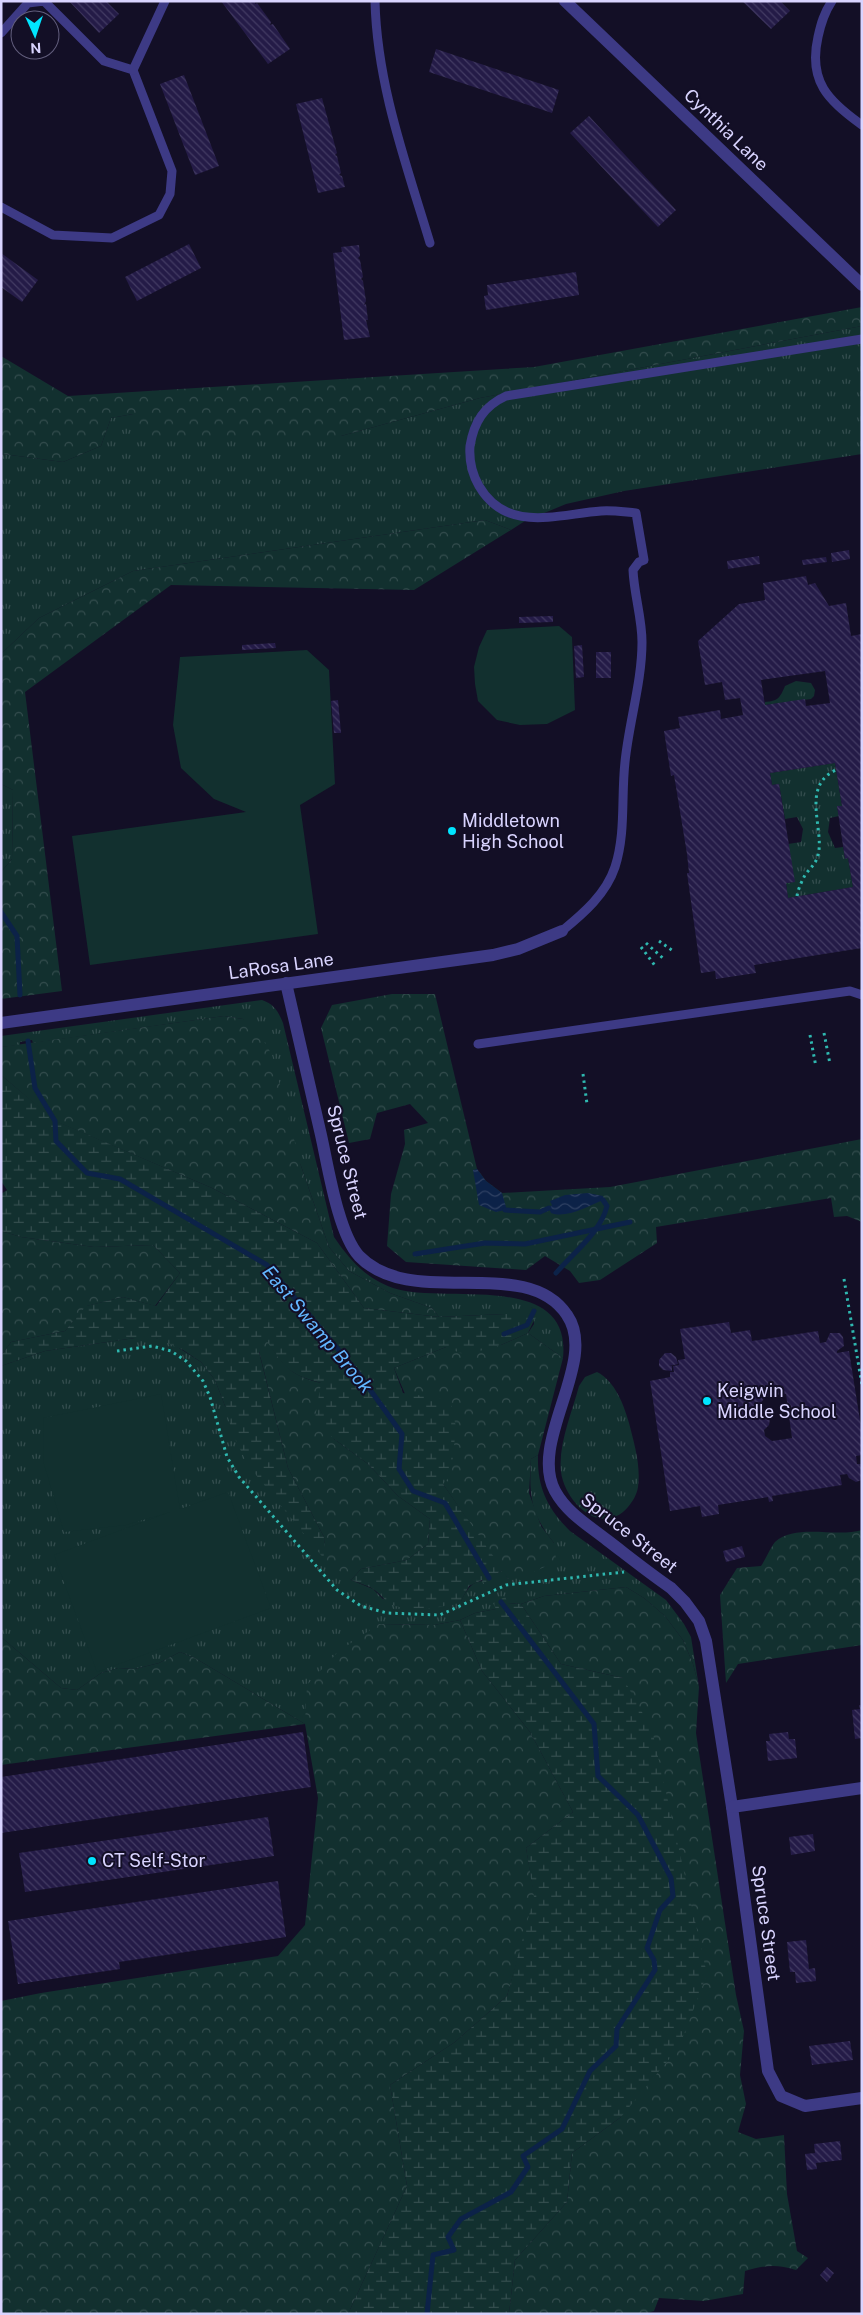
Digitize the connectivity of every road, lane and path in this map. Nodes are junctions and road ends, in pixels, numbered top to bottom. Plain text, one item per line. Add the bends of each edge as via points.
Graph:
1 (165, 1) edge
2 (375, 1) edge
3 (565, 1) edge
4 (832, 1) edge
5 (1, 33) edge
6 (133, 70) junction
7 (862, 125) edge
8 (1, 207) edge
9 (430, 243) dead end
10 (862, 284) edge
11 (862, 339) edge
12 (836, 770) dead end
13 (797, 896) dead end
14 (562, 931) joint
15 (659, 941) dead end
16 (646, 943) dead end
17 (641, 947) dead end
18 (673, 951) dead end
19 (664, 960) dead end
20 (656, 967) dead end
21 (286, 983) junction
22 (862, 995) edge
23 (1, 1023) edge
24 (824, 1033) dead end
25 (810, 1035) dead end
26 (478, 1044) dead end
27 (830, 1064) dead end
28 (816, 1066) dead end
29 (583, 1074) dead end
30 (587, 1104) dead end
31 (844, 1279) dead end
32 (117, 1351) dead end
33 (862, 1386) edge
34 (624, 1572) dead end
35 (862, 1788) edge
36 (732, 1808) junction
37 (862, 2098) edge

1 - 6 lane
2 - 9 lane via 376,36 386,97
3 - 10 street, Cynthia Lane
4 - 7 lane via 823,16 815,49 815,71 823,90 838,108
5 - 6 lane via 28,3 44,1 104,61
6 - 8 lane via 172,171 170,194 159,215 112,238 53,235
11 - 14 lane via 506,396 482,412 473,431 471,462 478,483 493,505 520,516 548,519 602,511 636,513 644,560 633,570 642,629 642,653 625,761 622,836 615,868 591,906
12 - 13 path via 827,777 817,796 818,854
14 - 21 street, LaRosa Lane via 518,949 493,955
15 - 18 path
16 - 19 path
17 - 20 path
21 - 23 street, LaRosa Lane
21 - 36 street, Spruce Street via 334,1196 358,1255 372,1266 411,1282 513,1285 530,1290 552,1300 570,1319 575,1332 575,1350 552,1444 552,1484 573,1514 671,1588 699,1621 706,1642
22 - 26 lane via 850,991
24 - 27 path
25 - 28 path
29 - 30 path
31 - 33 path
32 - 34 path via 152,1346 171,1351 186,1361 203,1381 210,1396 227,1457 238,1477 337,1590 361,1606 386,1613 440,1615 506,1586
35 - 36 street
36 - 37 street, Spruce Street via 768,2071 781,2096 805,2106

